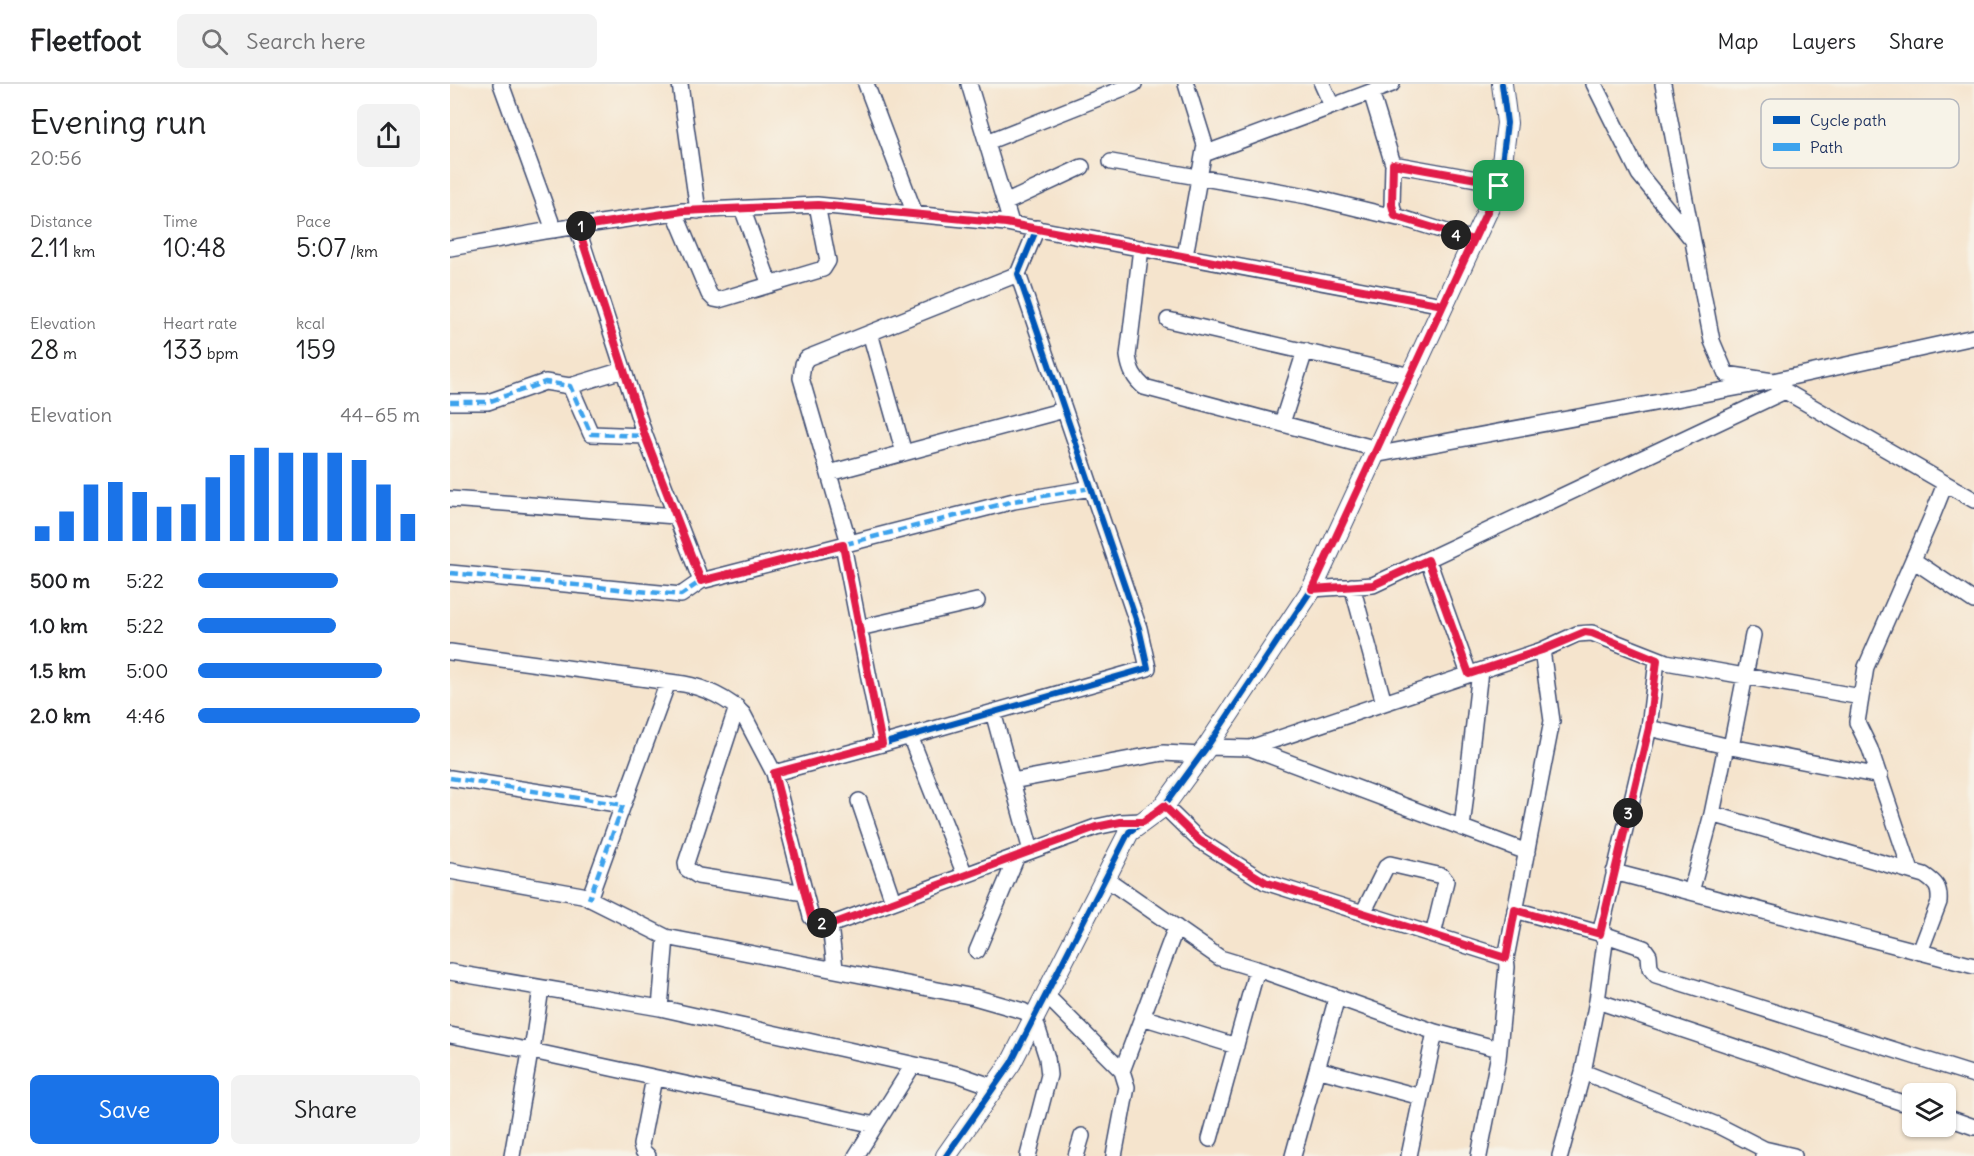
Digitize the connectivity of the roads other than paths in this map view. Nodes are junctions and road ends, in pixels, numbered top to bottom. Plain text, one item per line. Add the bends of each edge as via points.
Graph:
1 (501, 84) edge
2 (680, 84) edge
3 (866, 84) edge
4 (969, 84) edge
5 (1134, 84) edge
6 (1186, 84) edge
7 (1322, 84) edge
8 (1392, 84) edge
9 (1502, 84) edge
10 (1594, 84) edge
11 (1663, 84) edge
12 (1371, 92) junction
13 (1332, 106) junction
14 (987, 142) junction
15 (1204, 154) junction
16 (1111, 162) dead end
17 (1393, 164) junction
18 (1082, 167) dead end
19 (1200, 178) junction
20 (1499, 183) junction
21 (1005, 203) junction
22 (818, 205) junction
23 (742, 208) junction
24 (698, 211) junction
25 (675, 213) junction
26 (915, 214) junction
27 (1398, 218) junction
28 (1011, 223) junction
29 (578, 227) junction
30 (1037, 228) junction
31 (554, 230) junction
32 (1473, 240) junction
33 (1693, 241) junction
34 (450, 248) edge
35 (1140, 248) junction
36 (1185, 256) junction
37 (1018, 274) junction
38 (770, 285) junction
39 (1443, 305) junction
40 (1168, 320) dead end
41 (870, 333) junction
42 (1974, 337) edge
43 (1305, 351) junction
44 (623, 370) junction
45 (1411, 376) junction
46 (1779, 386) junction
47 (570, 387) junction
48 (450, 402) edge
49 (1064, 411) junction
50 (1282, 423) junction
51 (645, 436) junction
52 (1376, 452) junction
53 (904, 453) junction
54 (829, 473) junction
55 (1945, 484) junction
56 (1091, 488) junction
57 (450, 499) edge
58 (1974, 500) edge
59 (675, 516) junction
60 (846, 544) junction
61 (1428, 560) junction
62 (1913, 560) junction
63 (450, 573) edge
64 (701, 581) junction
65 (1352, 586) junction
66 (1312, 589) junction
67 (977, 601) dead end
68 (1974, 601) edge
69 (859, 628) junction
70 (1753, 635) dead end
71 (1542, 650) junction
72 (450, 652) edge
73 (1657, 660) junction
74 (1475, 672) junction
75 (1746, 676) junction
76 (668, 682) junction
77 (1861, 697) junction
78 (1384, 703) junction
79 (737, 707) junction
80 (993, 712) junction
81 (1649, 728) junction
82 (910, 736) junction
83 (882, 744) junction
84 (1728, 746) junction
85 (1250, 748) junction
86 (1204, 751) junction
87 (774, 773) junction
88 (1880, 776) junction
89 (450, 778) edge
90 (1012, 781) junction
91 (859, 801) dead end
92 (623, 806) junction
93 (1164, 806) junction
94 (1712, 814) junction
95 (1143, 822) junction
96 (1462, 828) junction
97 (1527, 852) junction
98 (1024, 853) junction
99 (450, 871) edge
100 (1614, 872) junction
101 (1911, 872) junction
102 (965, 875) junction
103 (1105, 878) junction
104 (805, 892) junction
105 (1691, 892) junction
106 (589, 898) junction
107 (893, 902) junction
108 (1515, 910) junction
109 (1363, 913) junction
110 (830, 925) junction
111 (1176, 927) junction
112 (1603, 934) junction
113 (1433, 935) junction
114 (666, 937) junction
115 (977, 951) dead end
116 (1920, 952) junction
117 (1506, 958) junction
118 (1974, 966) edge
119 (835, 968) junction
120 (1257, 969) junction
121 (450, 972) edge
122 (541, 988) junction
123 (1046, 995) junction
124 (1337, 997) junction
125 (1597, 1001) junction
126 (660, 1008) junction
127 (1034, 1017) junction
128 (1142, 1017) junction
129 (1435, 1032) junction
130 (450, 1035) edge
131 (1236, 1046) junction
132 (1499, 1048) junction
133 (532, 1050) junction
134 (913, 1065) junction
135 (1317, 1069) junction
136 (1122, 1071) junction
137 (1583, 1072) junction
138 (1974, 1075) edge
139 (654, 1078) junction
140 (994, 1087) junction
141 (1421, 1097) junction
142 (1902, 1103) edge
143 (1956, 1121) edge
144 (875, 1125) junction
145 (1974, 1127) edge
146 (1082, 1136) dead end
147 (1210, 1138) dead end
148 (1763, 1152) edge
149 (1119, 1155) edge
150 (513, 1156) edge
151 (648, 1156) edge
152 (856, 1156) edge
153 (946, 1156) edge
154 (1028, 1156) edge
155 (1076, 1156) edge
156 (1293, 1156) edge
157 (1409, 1156) edge
158 (1479, 1156) edge
159 (1560, 1156) edge
160 (1794, 1156) edge

1 - 31 street
2 - 24 street
3 - 26 street
4 - 14 street
5 - 14 street
6 - 15 street via 1204,138
7 - 13 street
8 - 12 street
9 - 20 street via 1507,123
10 - 33 street via 1639,174
11 - 33 street
12 - 13 street
12 - 17 street
13 - 15 street
14 - 21 street
15 - 19 street
16 - 19 street
17 - 20 street
17 - 27 street via 1392,211
18 - 21 street
19 - 27 street via 1308,196
19 - 36 street
20 - 32 street
21 - 28 street
22 - 23 street
22 - 26 street
22 - 38 street via 827,266
23 - 24 street
23 - 38 street
24 - 25 street
25 - 29 street
25 - 38 street via 714,298 719,300
26 - 28 street
27 - 32 street
28 - 30 street
29 - 31 street
29 - 44 street
30 - 35 street
30 - 37 street
31 - 34 street
32 - 39 street
33 - 46 street via 1712,341 1726,374
35 - 36 street
35 - 50 street via 1128,356 1136,379 1144,387
36 - 39 street
37 - 41 street
37 - 49 street
39 - 45 street
40 - 43 street
41 - 53 street
41 - 54 street via 807,358 802,364 801,378
42 - 46 street
43 - 45 street
43 - 50 street
44 - 47 street
44 - 51 street
45 - 52 street
46 - 52 street
46 - 55 street
46 - 61 street
47 - 48 street via 545,382 489,402
47 - 51 street via 591,434
49 - 53 street
49 - 56 street
50 - 52 street
51 - 59 street
52 - 66 street
53 - 54 street
54 - 60 street
55 - 58 street
55 - 62 street
56 - 60 street via 1014,501
56 - 80 street via 1139,628 1148,668
57 - 59 street
59 - 64 street
60 - 64 street
60 - 69 street
61 - 65 street via 1373,585
61 - 74 street
62 - 68 street
62 - 77 street via 1866,667
63 - 64 street via 681,595
65 - 66 street
65 - 78 street
66 - 86 street
67 - 69 street
69 - 83 street
70 - 75 street
71 - 73 street via 1585,632
71 - 74 street
71 - 97 street via 1552,721
72 - 76 street
73 - 75 street
73 - 81 street
74 - 78 street
74 - 96 street
75 - 77 street
75 - 84 street
76 - 79 street via 700,687
76 - 92 street
77 - 88 street via 1857,722
78 - 85 street
79 - 87 street
79 - 104 street via 687,869 698,876
80 - 82 street
80 - 90 street
81 - 84 street
81 - 100 street
82 - 83 street
82 - 102 street
83 - 87 street
84 - 88 street
84 - 94 street
85 - 86 street
85 - 96 street
86 - 90 street via 1163,753
86 - 93 street
87 - 104 street
88 - 101 street
89 - 92 street
90 - 98 street
91 - 107 street
92 - 106 street
93 - 95 street
93 - 109 street via 1200,841 1265,882
94 - 101 street
94 - 105 street
95 - 98 street via 1096,827
95 - 103 street via 1129,832
96 - 97 street
97 - 108 street
98 - 102 street
98 - 115 street
99 - 106 street
100 - 105 street
100 - 112 street
101 - 116 street via 1937,884 1940,893
102 - 107 street
103 - 111 street
103 - 123 street
104 - 110 street via 811,917
105 - 116 street
106 - 114 street
107 - 110 street
108 - 112 street
108 - 117 street
109 - 113 street
109 - 113 street via 1390,864 1442,876 1446,881
110 - 119 street
111 - 120 street via 1220,958
111 - 128 street
112 - 125 street
112 - 138 street via 1644,948 1656,975
113 - 117 street
114 - 119 street
114 - 126 street
116 - 118 street
117 - 132 street
119 - 127 street via 974,997
120 - 124 street
120 - 131 street
121 - 122 street
122 - 126 street
122 - 133 street
123 - 127 street
123 - 136 street
124 - 129 street
124 - 135 street
125 - 137 street
125 - 142 street
126 - 134 street
127 - 140 street
127 - 154 street via 1049,1074
128 - 131 street
128 - 136 street
129 - 132 street
129 - 141 street
130 - 133 street
131 - 147 street
132 - 158 street
133 - 139 street
133 - 150 street
134 - 140 street
134 - 144 street
135 - 141 street
135 - 156 street
136 - 149 street via 1127,1086
137 - 148 street via 1717,1125
137 - 159 street
139 - 144 street
139 - 151 street via 641,1145
140 - 153 street
141 - 157 street
143 - 145 street
144 - 152 street
146 - 155 street
148 - 160 street

